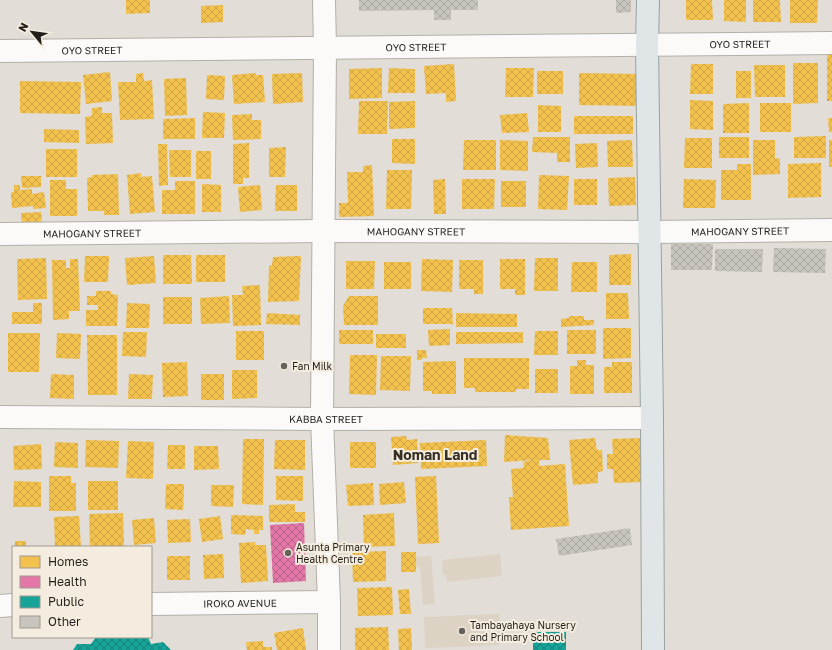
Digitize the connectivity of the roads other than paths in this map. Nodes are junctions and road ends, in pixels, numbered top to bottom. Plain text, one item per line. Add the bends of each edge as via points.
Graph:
1 (324, 0) edge
2 (648, 0) edge
3 (832, 43) edge
4 (647, 45) junction
5 (324, 48) junction
6 (0, 52) edge
7 (832, 230) edge
8 (322, 231) junction
9 (650, 232) junction
10 (0, 234) edge
11 (0, 417) edge
12 (652, 418) junction
13 (322, 419) junction
14 (329, 602) junction
15 (152, 604) edge
16 (12, 605) edge
17 (0, 606) edge
18 (329, 650) edge
19 (653, 650) edge

1 - 5 street
2 - 4 main road
3 - 4 street, OYO STREET
4 - 5 street, OYO STREET
4 - 9 main road
5 - 6 street, OYO STREET
5 - 8 street
7 - 9 street, MAHOGANY STREET
8 - 9 street, MAHOGANY STREET
8 - 10 street, MAHOGANY STREET
8 - 13 street
9 - 12 main road
11 - 13 street, KABBA STREET
12 - 13 street, KABBA STREET
12 - 19 main road
13 - 14 street
14 - 15 street, IROKO AVENUE
14 - 18 street
16 - 17 street

